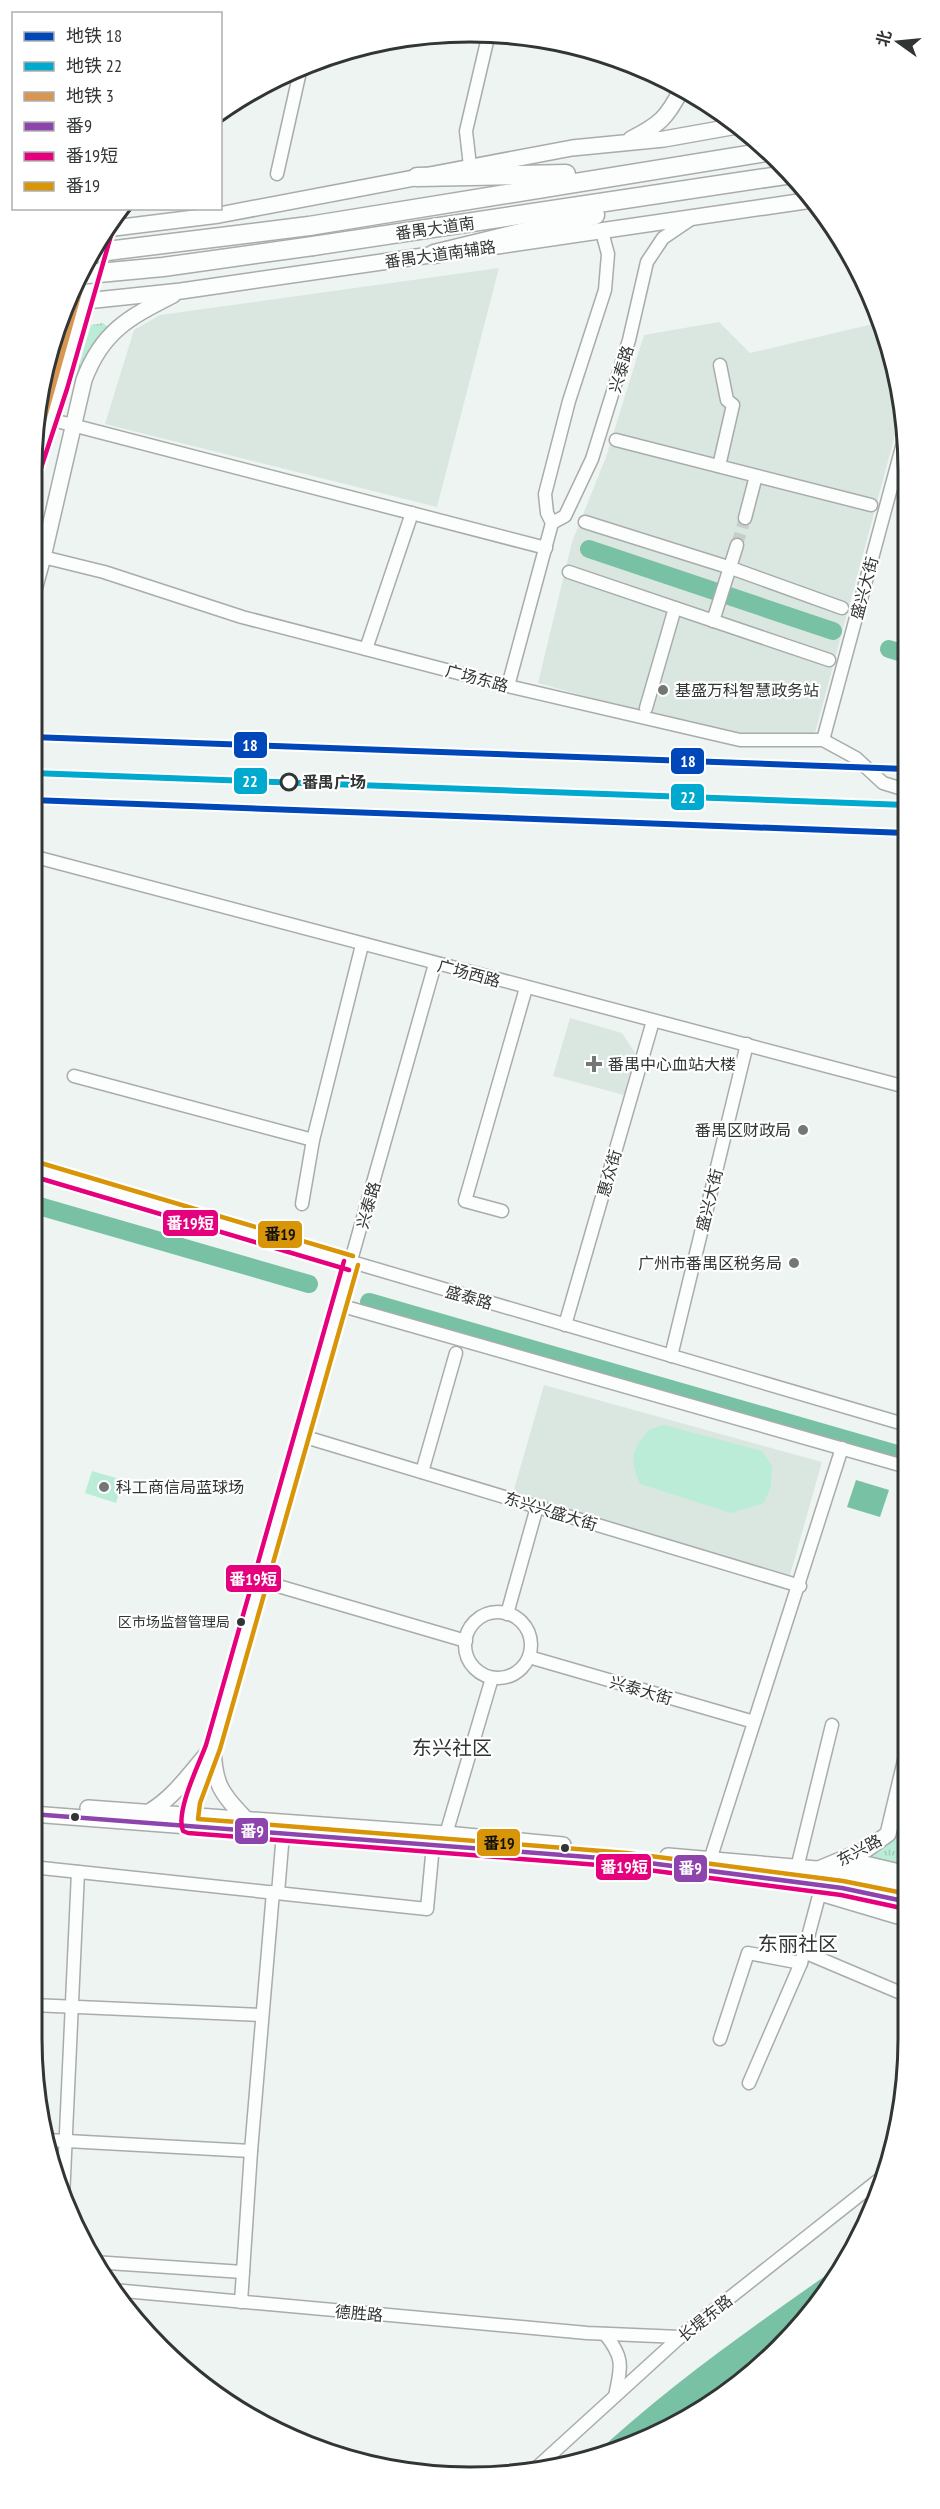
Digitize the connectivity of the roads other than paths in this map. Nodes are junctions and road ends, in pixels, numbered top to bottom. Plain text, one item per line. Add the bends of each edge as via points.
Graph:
1 (487, 43) edge
2 (299, 78) edge
3 (678, 96) edge
4 (728, 128) edge
5 (624, 143) junction
6 (758, 153) edge
7 (470, 166) junction
8 (637, 172) junction
9 (278, 174) dead end
10 (781, 176) edge
11 (417, 177) junction
12 (734, 183) junction
13 (803, 201) edge
14 (208, 210) edge
15 (219, 215) junction
16 (691, 219) junction
17 (117, 228) edge
18 (603, 232) junction
19 (434, 254) junction
20 (98, 258) edge
21 (90, 274) edge
22 (90, 274) edge
23 (181, 291) junction
24 (84, 300) junction
25 (77, 301) edge
26 (720, 365) dead end
27 (49, 419) junction
28 (73, 426) junction
29 (44, 436) edge
30 (616, 440) dead end
31 (898, 463) edge
32 (719, 466) junction
33 (756, 476) junction
34 (871, 505) dead end
35 (412, 513) junction
36 (745, 518) tunnel mouth
37 (585, 522) dead end
38 (552, 524) junction
39 (737, 545) tunnel mouth
40 (546, 548) junction
41 (44, 557) junction
42 (42, 564) edge
43 (730, 568) junction
44 (569, 572) dead end
45 (675, 608) junction
46 (842, 608) dead end
47 (713, 621) junction
48 (366, 649) junction
49 (829, 660) dead end
50 (508, 686) junction
51 (646, 708) dead end
52 (823, 740) junction
53 (898, 788) edge
54 (42, 859) edge
55 (362, 945) junction
56 (435, 964) junction
57 (526, 988) junction
58 (653, 1021) junction
59 (747, 1044) junction
60 (74, 1076) dead end
61 (898, 1085) edge
62 (313, 1140) junction
63 (42, 1171) edge
64 (302, 1204) dead end
65 (502, 1211) dead end
66 (351, 1263) junction
67 (339, 1305) junction
68 (565, 1325) junction
69 (456, 1353) dead end
70 (671, 1356) junction
71 (898, 1422) edge
72 (302, 1436) junction
73 (842, 1448) junction
74 (898, 1464) edge
75 (422, 1472) junction
76 (537, 1507) junction
77 (261, 1581) junction
78 (800, 1586) junction
79 (507, 1614) junction
80 (466, 1641) junction
81 (529, 1657) junction
82 (492, 1678) junction
83 (754, 1722) junction
84 (832, 1725) dead end
85 (213, 1747) junction
86 (898, 1792) edge
87 (42, 1811) edge
88 (42, 1812) edge
89 (149, 1812) junction
90 (245, 1818) junction
91 (190, 1820) junction
92 (283, 1833) junction
93 (446, 1834) junction
94 (433, 1845) junction
95 (710, 1860) junction
96 (834, 1863) junction
97 (42, 1868) edge
98 (797, 1868) junction
99 (817, 1869) junction
100 (78, 1872) junction
101 (898, 1872) edge
102 (769, 1878) junction
103 (898, 1885) edge
104 (820, 1892) junction
105 (276, 1893) junction
106 (898, 1900) edge
107 (898, 1916) edge
108 (802, 1958) junction
109 (898, 1992) edge
110 (42, 2006) edge
111 (72, 2007) junction
112 (262, 2015) junction
113 (720, 2039) dead end
114 (749, 2083) dead end
115 (55, 2140) edge
116 (67, 2141) junction
117 (251, 2151) junction
118 (65, 2176) edge
119 (872, 2185) edge
120 (105, 2263) edge
121 (243, 2272) junction
122 (124, 2291) edge
123 (242, 2302) junction
124 (605, 2334) junction
125 (680, 2337) junction
126 (615, 2396) junction
127 (545, 2460) edge

1 - 7 street via 466,131
2 - 9 street
3 - 5 main road via 656,127
4 - 5 main road
5 - 7 main road
6 - 8 highway, 番禺大道南
7 - 11 main road
8 - 11 highway
8 - 20 highway, 番禺大道南, bridge
10 - 12 highway, 番禺大道南
11 - 15 main road
12 - 19 highway
12 - 21 highway, 番禺大道南, bridge via 313,246
13 - 16 main road, 番禺大道南辅路
14 - 15 main road
15 - 17 main road
16 - 18 main road, 番禺大道南辅路
16 - 38 street, 兴泰路 via 663,238 647,261 629,340 592,459 565,516
18 - 19 main road, 番禺大道南辅路
18 - 38 street, 兴泰路 via 608,254 604,290 545,494
19 - 23 main road, 番禺大道南辅路
22 - 24 main road
23 - 24 main road, 番禺大道南辅路
23 - 28 main road via 131,316 100,348 84,380
24 - 25 main road, 番禺大道南辅路
24 - 27 main road
26 - 32 street via 727,400 733,405
27 - 28 street
27 - 29 main road
28 - 35 street
28 - 41 main road
30 - 32 street
31 - 52 street, 盛兴大街
32 - 33 street
33 - 34 street
33 - 36 street
35 - 40 street
35 - 48 street
37 - 43 street
38 - 40 street, 兴泰路
39 - 43 street
40 - 50 street, 兴泰路
41 - 42 main road
41 - 48 street, 广场东路 via 104,572 242,617
43 - 46 street
43 - 47 street
44 - 45 street
45 - 47 street
45 - 51 street
47 - 49 street
48 - 50 street, 广场东路
50 - 52 street, 广场东路 via 740,740
52 - 53 street, 广场东路 via 856,758 883,783
54 - 55 street, 广场西路
55 - 56 street, 广场西路
55 - 62 street
56 - 57 street, 广场西路
56 - 66 street, 兴泰路
57 - 58 street, 广场西路
57 - 65 street via 465,1201
58 - 59 street, 广场西路
58 - 68 street, 惠众街
59 - 61 street, 广场西路
59 - 70 street, 盛兴大街
60 - 62 street
62 - 64 street
63 - 66 street, 盛泰路
66 - 67 street, 兴泰路
66 - 68 street, 盛泰路
67 - 72 street, 兴泰路
67 - 73 street
68 - 70 street, 盛泰路
69 - 75 street
70 - 71 street, 盛泰路
72 - 75 street, 东兴兴盛大街
72 - 77 street, 兴泰路
73 - 74 street
73 - 78 street
75 - 76 street, 东兴兴盛大街
76 - 78 street, 东兴兴盛大街
76 - 79 street
77 - 80 street
77 - 85 street, 兴泰路
78 - 83 street
79 - 80 street via 480,1618
79 - 81 street via 517,1618 530,1635
80 - 82 street via 469,1660
81 - 82 street via 512,1676
81 - 83 street, 兴泰大街
82 - 93 street
83 - 95 street
84 - 98 street
85 - 89 main road via 178,1790
85 - 90 main road via 214,1772 231,1804
85 - 91 street, 兴泰路
86 - 96 main road, 东兴路 via 888,1834 867,1849
87 - 89 main road
88 - 91 main road
89 - 91 main road
90 - 91 main road
90 - 93 main road
91 - 92 main road
92 - 94 main road
92 - 105 street
93 - 95 main road
94 - 102 main road via 626,1860
94 - 105 street via 427,1909
95 - 98 main road
96 - 99 main road, 东兴路
96 - 101 main road via 861,1863
97 - 100 street
98 - 99 main road
99 - 103 main road
100 - 105 street
100 - 111 street
102 - 104 main road
102 - 106 main road
104 - 107 main road
104 - 108 street
105 - 112 street
108 - 109 street
108 - 113 street via 748,1953
108 - 114 street
110 - 111 street
111 - 112 street
111 - 116 street
112 - 117 street
115 - 116 street
116 - 117 street
116 - 118 street
117 - 121 street
119 - 125 street, 长堤东路
120 - 121 street
121 - 123 street
122 - 123 street, 德胜路
123 - 124 street, 德胜路
124 - 125 street, 德胜路
124 - 126 street via 618,2350 620,2370
125 - 126 street, 长堤东路
126 - 127 street, 长堤东路

